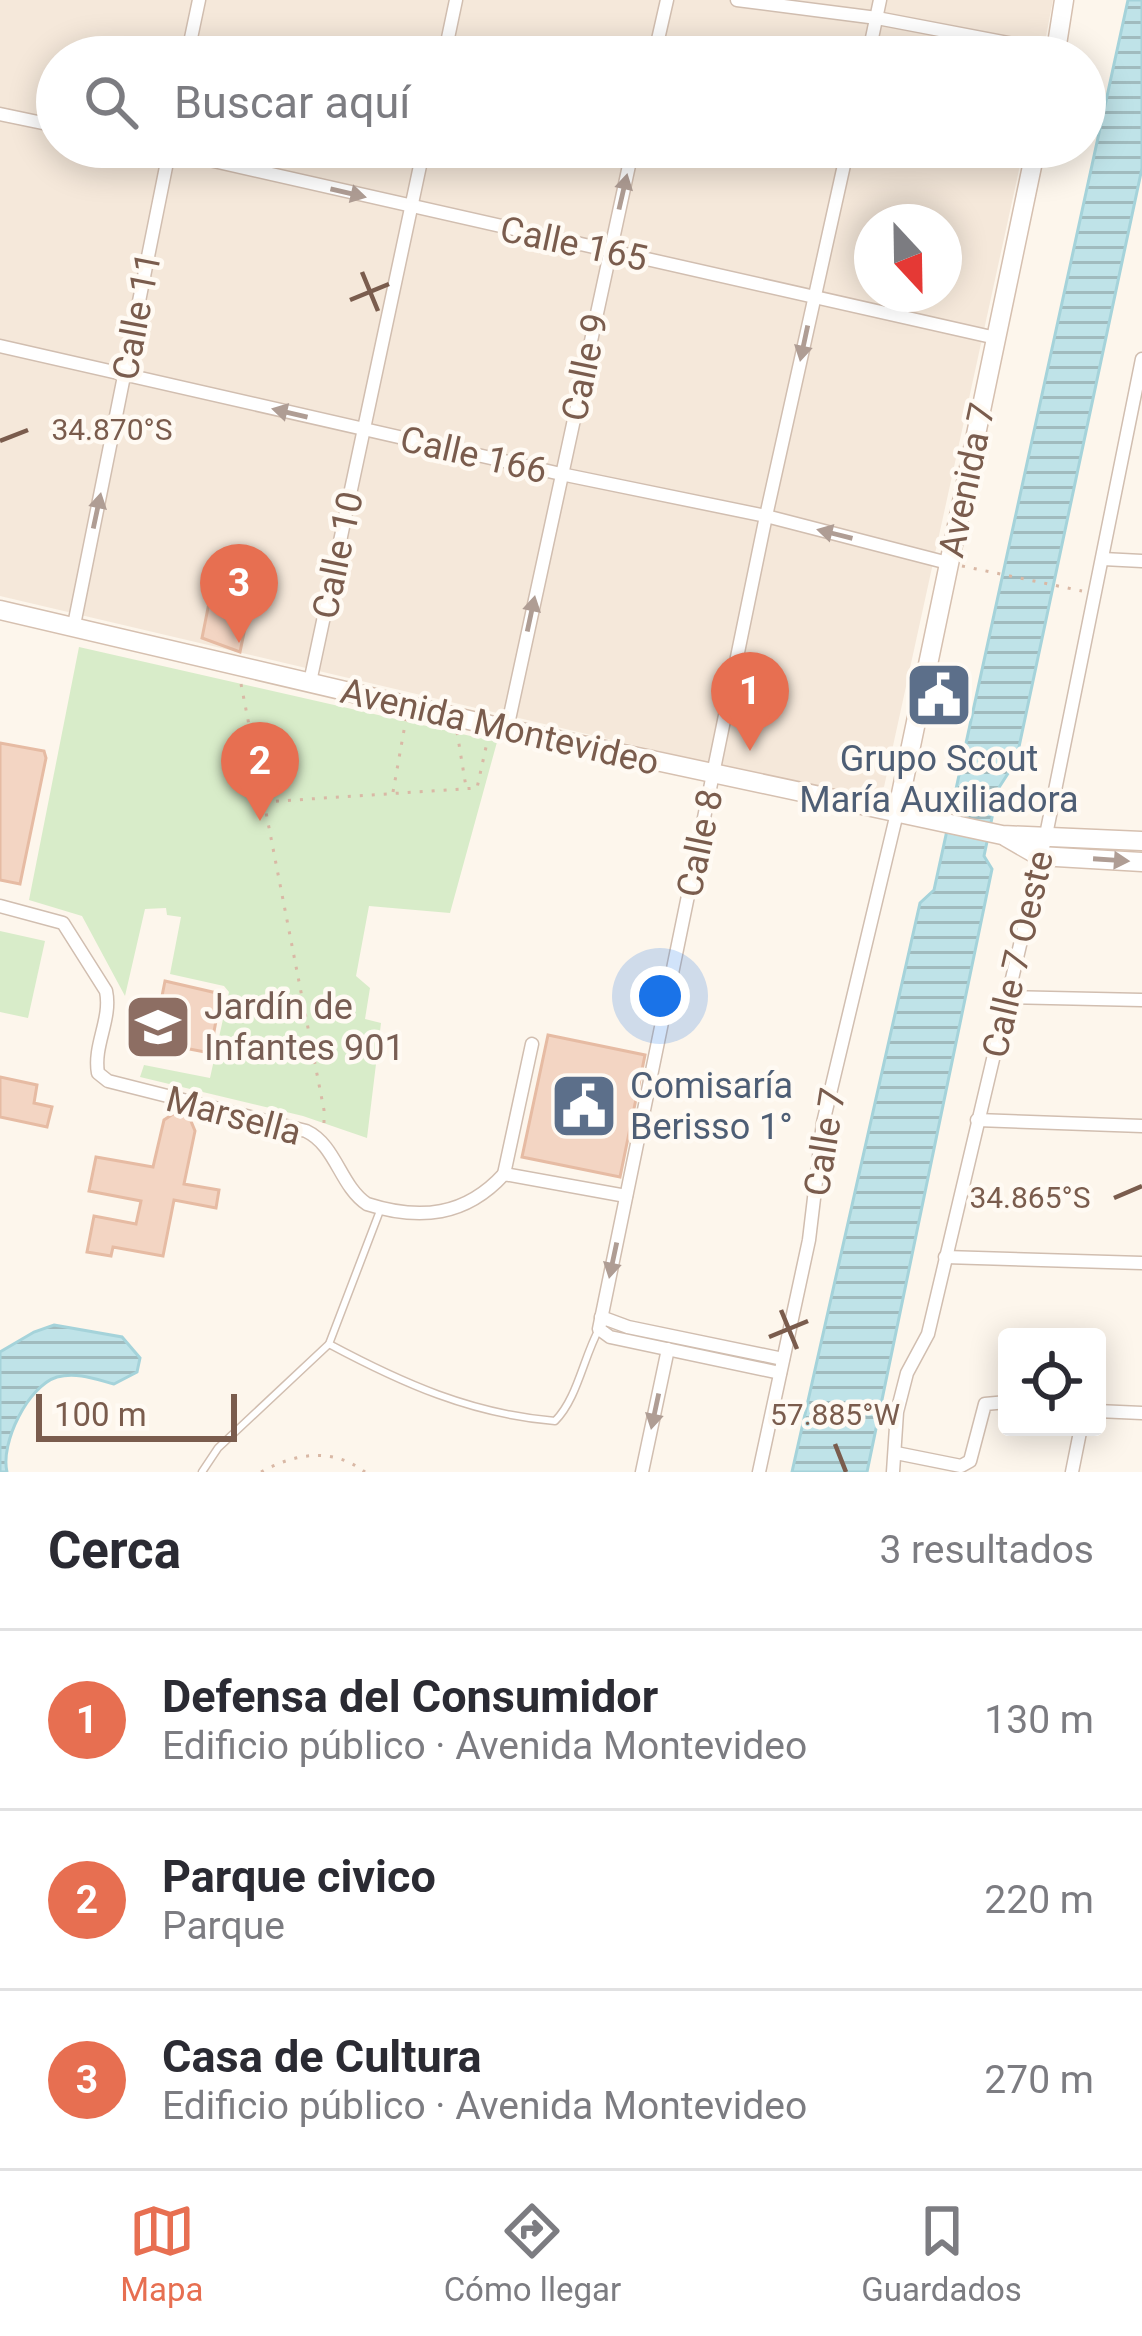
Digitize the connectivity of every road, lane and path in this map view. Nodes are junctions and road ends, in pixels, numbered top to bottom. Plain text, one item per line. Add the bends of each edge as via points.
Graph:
1 (199, 0) edge
2 (456, 0) edge
3 (667, 0) edge
4 (736, 0) edge
5 (880, 0) edge
6 (1064, 0) edge
7 (877, 18) junction
8 (192, 36) edge
9 (448, 36) edge
10 (659, 36) edge
11 (873, 36) edge
12 (966, 36) edge
13 (1058, 36) edge
14 (0, 114) edge
15 (36, 122) edge
16 (165, 168) edge
17 (248, 168) edge
18 (419, 168) edge
19 (628, 168) edge
20 (843, 168) edge
21 (1032, 168) edge
22 (411, 207) junction
23 (609, 251) junction
24 (815, 295) junction
25 (996, 338) junction
26 (0, 346) edge
27 (1142, 359) edge
28 (125, 374) junction
29 (363, 429) junction
30 (561, 474) junction
31 (766, 516) junction
32 (1103, 559) junction
33 (1142, 561) edge
34 (948, 563) junction
35 (1096, 594) junction
36 (0, 610) edge
37 (74, 626) junction
38 (237, 664) junction
39 (310, 682) junction
40 (408, 705) junction
41 (454, 716) junction
42 (499, 727) junction
43 (713, 774) junction
44 (466, 789) junction
45 (392, 794) junction
46 (264, 802) junction
47 (897, 813) junction
48 (1002, 835) junction
49 (1046, 835) junction
50 (1142, 842) edge
51 (1039, 856) junction
52 (1142, 862) edge
53 (0, 906) edge
54 (1007, 998) junction
55 (1142, 1000) edge
56 (532, 1044) dead end
57 (977, 1120) junction
58 (1142, 1126) edge
59 (324, 1144) junction
60 (504, 1174) junction
61 (626, 1196) junction
62 (381, 1208) junction
63 (945, 1257) junction
64 (1142, 1263) edge
65 (600, 1323) junction
66 (328, 1343) junction
67 (668, 1349) junction
68 (782, 1366) junction
69 (998, 1403) edge
70 (1106, 1411) edge
71 (1142, 1413) edge
72 (1079, 1436) edge
73 (896, 1453) junction
74 (961, 1469) edge
75 (202, 1472) edge
76 (261, 1472) edge
77 (365, 1472) edge
78 (642, 1472) edge
79 (759, 1472) edge
80 (893, 1472) edge
81 (1072, 1472) edge

1 - 8 street
2 - 9 street
3 - 10 street
4 - 7 street
5 - 7 street
6 - 13 main road
7 - 11 street
7 - 12 street
14 - 15 street
16 - 28 street, Calle 11
17 -> 22 street, Calle 165
18 - 22 street, Calle 10
23 -> 19 street, Calle 9
20 - 24 street, Calle 8
21 - 25 main road, Avenida 7
22 - 23 street, Calle 165
22 - 29 street, Calle 10
23 - 24 street, Calle 165
23 - 30 street, Calle 9
24 - 25 street, Calle 165
24 -> 31 street, Calle 8
25 - 34 main road, Avenida 7
26 - 28 street, Calle 166
27 - 32 street, Calle 7 Oeste
29 -> 28 street, Calle 166
37 -> 28 street, Calle 11
29 - 30 street, Calle 166
29 - 39 street, Calle 10
30 - 31 street, Calle 166
42 -> 30 street, Calle 9
34 -> 31 street, Calle 166
31 - 43 street, Calle 8
32 - 33 street
32 - 35 street, Calle 7 Oeste
34 - 35 path
34 - 47 main road, Avenida 7
35 - 49 street, Calle 7 Oeste
36 - 37 main road, Avenida Montevideo
37 - 38 main road, Avenida Montevideo
38 - 39 main road, Avenida Montevideo
38 - 46 path
39 - 40 main road, Avenida Montevideo
40 - 41 main road, Avenida Montevideo
40 - 45 path
41 - 42 main road, Avenida Montevideo
41 - 44 path
42 - 43 main road, Avenida Montevideo
42 - 44 path via 477,788
43 - 47 main road, Avenida Montevideo
43 - 61 street, Calle 8
44 - 45 path
45 - 46 path
46 - 59 path
47 - 48 main road, Avenida Montevideo
47 - 68 street, Calle 7 via 823,1123
48 - 49 main road, Avenida Montevideo
48 - 51 main road, Avenida Montevideo
49 - 50 main road, Avenida Montevideo
49 - 51 street, Calle 7 Oeste
51 -> 52 main road, Avenida Montevideo
51 - 54 street, Calle 7 Oeste
53 - 59 street, Marsella via 63,923 106,992 96,1061 108,1082 306,1131
54 - 55 street
54 - 57 street, Calle 7 Oeste
56 - 60 street
57 - 58 street
57 - 63 street, Calle 7 Oeste
59 - 62 street, Marsella via 357,1197
60 - 61 street
60 - 62 street via 487,1193 442,1215
61 -> 65 street, Calle 8
62 - 66 lane
63 - 64 street
63 - 73 street, Calle 7 Oeste via 928,1334 897,1412
65 - 66 lane via 569,1407 555,1420 514,1418 405,1384
65 - 67 street via 610,1337
65 - 68 street
66 - 75 lane
67 - 68 street
67 -> 78 street
68 - 79 street, Calle 7
69 - 74 street via 986,1404
70 - 71 street
72 - 81 street
73 - 74 street
73 - 80 street, Calle 7 Oeste
76 - 77 path via 315,1453

